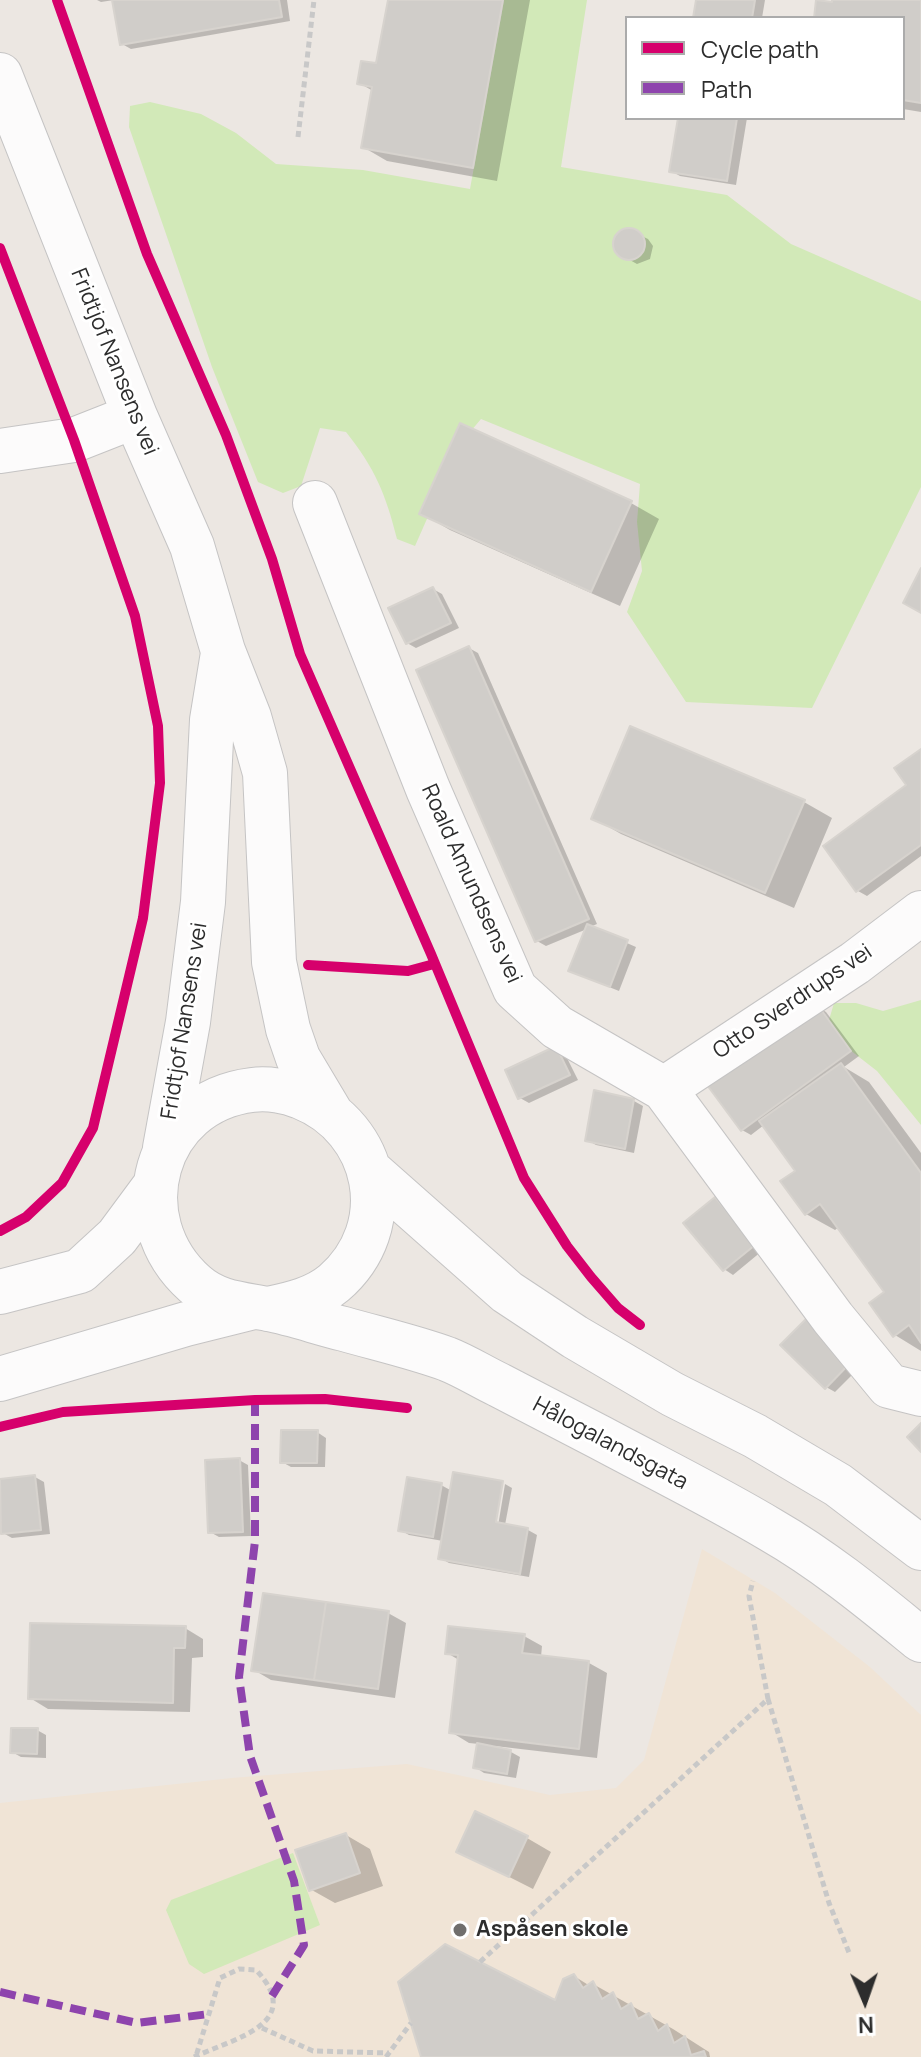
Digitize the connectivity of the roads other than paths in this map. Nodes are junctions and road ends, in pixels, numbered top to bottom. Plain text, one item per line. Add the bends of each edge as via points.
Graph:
1 (0, 75) edge
2 (135, 416) junction
3 (0, 451) edge
4 (315, 503) dead end
5 (223, 651) junction
6 (921, 913) edge
7 (664, 1089) junction
8 (333, 1115) junction
9 (159, 1169) junction
10 (369, 1170) junction
11 (0, 1292) edge
12 (261, 1308) junction
13 (0, 1379) edge
14 (921, 1394) edge
15 (921, 1548) edge
16 (921, 1640) edge

1 - 2 street, Fridtjof Nansens vei
2 - 3 street via 74,440
2 - 5 street, Fridtjof Nansens vei via 192,546
4 - 7 street, Roald Amundsens vei via 428,789 515,989 557,1027
5 - 8 street, Fridtjof Nansens vei via 265,773 274,962 288,1029 298,1058
5 - 9 street, Fridtjof Nansens vei via 212,720 203,902 188,1022
6 - 7 street, Otto Sverdrups vei
7 - 14 street, Roald Amundsens vei via 889,1386
8 - 9 street, Hålogalandsgata via 289,1092 254,1089 217,1099 186,1121
8 - 10 street, Hålogalandsgata via 348,1128
9 - 11 street, Hålogalandsgata via 117,1237 80,1271
9 - 12 street, Hålogalandsgata via 157,1225 172,1259 197,1286 231,1304
10 - 12 street, Hålogalandsgata via 374,1192 370,1227 356,1259 333,1285 302,1302
10 - 15 street, Hålogalandsgata via 507,1292 646,1379 838,1485
12 - 13 street, Hålogalandsgata via 186,1324
12 - 16 street, Hålogalandsgata via 402,1345 463,1367 772,1530 849,1581

